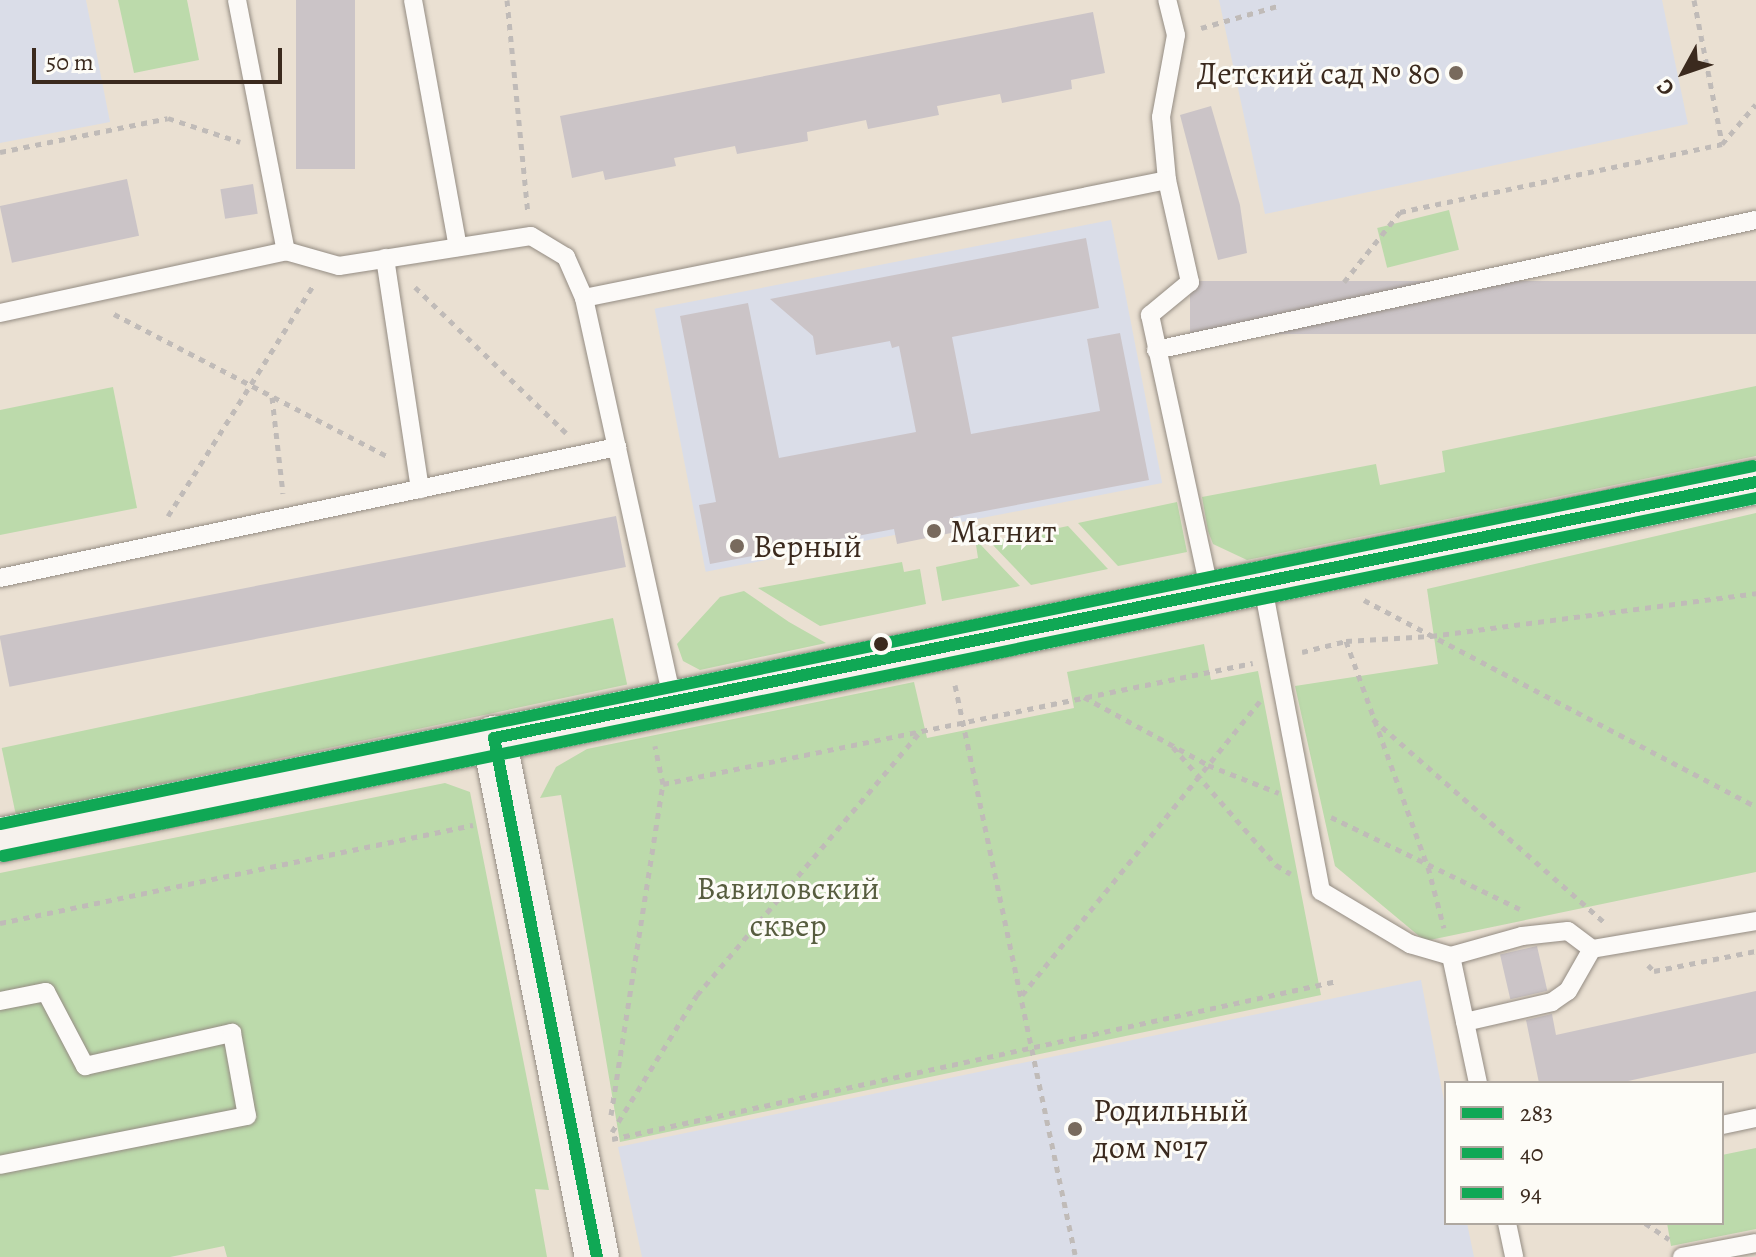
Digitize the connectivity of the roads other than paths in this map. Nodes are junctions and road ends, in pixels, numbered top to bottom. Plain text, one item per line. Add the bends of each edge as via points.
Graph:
1 (237, 0) edge
2 (413, 0) edge
3 (1167, 0) edge
4 (1167, 180) junction
5 (1756, 220) edge
6 (458, 247) junction
7 (286, 251) junction
8 (385, 258) junction
9 (584, 298) junction
10 (0, 313) edge
11 (1156, 350) junction
12 (617, 447) junction
13 (419, 481) junction
14 (1756, 482) edge
15 (0, 578) edge
16 (1262, 582) junction
17 (1210, 592) junction
18 (663, 719) junction
19 (494, 738) junction
20 (0, 840) edge
21 (1756, 921) edge
22 (1592, 949) junction
23 (1451, 956) junction
24 (0, 1001) edge
25 (1465, 1022) junction
26 (1478, 1081) edge
27 (1756, 1118) edge
28 (1724, 1125) edge
29 (0, 1165) edge
30 (1507, 1225) edge
31 (1756, 1243) edge
32 (597, 1257) edge
33 (1514, 1257) edge
34 (1682, 1257) edge

1 - 7 lane
2 - 6 lane
3 - 4 lane via 1176,35 1161,117
4 - 9 lane
4 - 11 lane via 1190,282 1150,315
5 - 11 lane
6 - 8 lane
6 - 9 lane via 531,236 566,257
7 - 8 lane via 339,266
7 - 10 lane
8 - 13 lane
9 - 12 lane
11 - 17 lane
12 - 13 lane
12 - 18 lane
13 - 15 lane via 286,517
14 - 16 street
16 - 17 street
16 - 23 lane via 1321,891 1410,944
17 - 18 street
18 - 19 street
19 - 20 street
19 - 32 street
21 - 22 lane
22 - 23 lane via 1568,931 1522,936
22 - 25 lane via 1568,991 1552,1002
23 - 25 lane
24 - 29 lane via 46,992 85,1066 232,1033 247,1116
25 - 26 lane
27 - 28 lane
30 - 33 lane
31 - 34 lane

